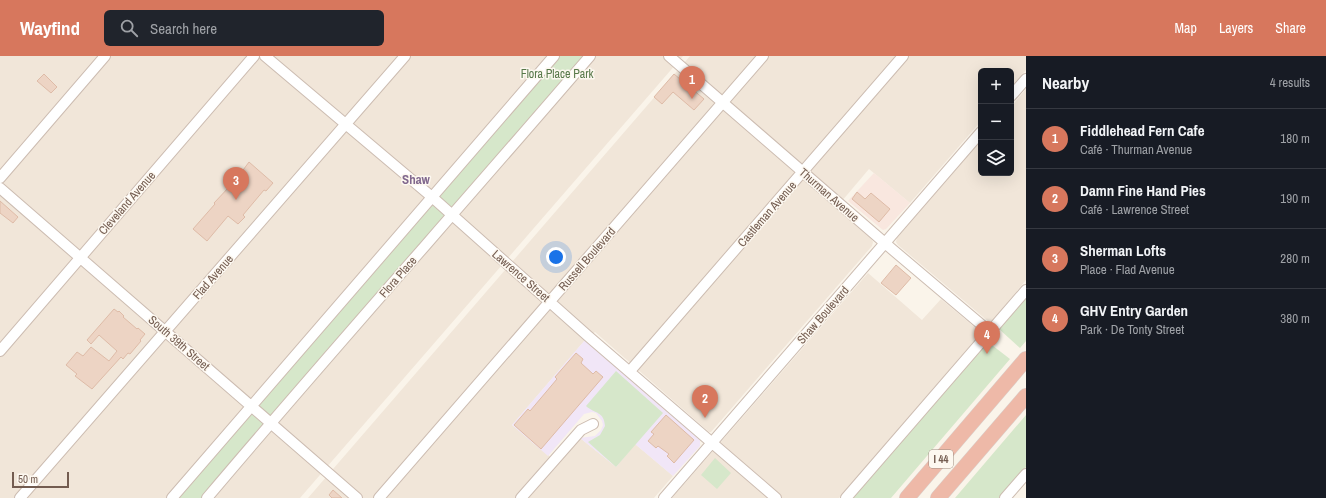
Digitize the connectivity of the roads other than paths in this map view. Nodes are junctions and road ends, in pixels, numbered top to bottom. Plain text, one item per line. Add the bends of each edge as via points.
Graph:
1 (105, 56) edge
2 (254, 56) edge
3 (265, 56) edge
4 (405, 56) edge
5 (554, 56) edge
6 (590, 56) edge
7 (669, 56) edge
8 (763, 56) edge
9 (903, 56) edge
10 (1026, 79) edge
11 (1014, 93) edge
12 (723, 103) junction
13 (345, 125) junction
14 (978, 136) edge
15 (803, 172) junction
16 (0, 178) edge
17 (0, 188) edge
18 (432, 197) junction
19 (452, 216) junction
20 (885, 244) junction
21 (80, 257) junction
22 (1026, 290) edge
23 (550, 301) junction
24 (166, 332) junction
25 (990, 332) junction
26 (0, 351) edge
27 (1022, 364) edge
28 (630, 371) junction
29 (1026, 396) edge
30 (252, 406) junction
31 (270, 422) junction
32 (593, 424) dead end
33 (712, 443) junction
34 (1026, 474) edge
35 (20, 498) edge
36 (172, 498) edge
37 (207, 498) edge
38 (357, 498) edge
39 (379, 498) edge
40 (521, 498) edge
41 (664, 498) edge
42 (776, 498) edge
43 (846, 498) edge
44 (907, 498) edge
45 (938, 498) edge
46 (1005, 498) edge

1 - 16 street
2 - 21 street, Cleveland Avenue
3 - 13 street, Lawrence Street
4 - 13 street, Flad Avenue
5 - 18 street
6 - 19 street, Flora Place
7 - 12 street, Thurman Avenue
8 - 12 street, Russell Boulevard
9 - 15 street, Castleman Avenue
10 - 11 street
12 - 15 street, Thurman Avenue
12 - 23 street, Russell Boulevard
13 - 18 street, Lawrence Street
13 - 24 street, Flad Avenue
14 - 20 street, Shaw Boulevard
15 - 20 street, Thurman Avenue
15 - 28 street, Castleman Avenue
17 - 21 street, South 39th Street
18 - 19 street, Lawrence Street
18 - 30 street
19 - 23 street, Lawrence Street
19 - 31 street, Flora Place
20 - 25 street, Thurman Avenue
20 - 33 street, Shaw Boulevard
21 - 24 street, South 39th Street
21 - 26 street, Cleveland Avenue
22 - 25 street
23 - 28 street, Lawrence Street
23 - 39 street, Russell Boulevard
24 - 30 street, South 39th Street
24 - 35 street, Flad Avenue
25 - 43 street
27 - 44 highway, I 44
28 - 33 street, Lawrence Street
29 - 45 highway, I 44
30 - 31 street, South 39th Street
30 - 36 street
31 - 37 street, Flora Place
31 - 38 street, South 39th Street
32 - 40 street via 581,430
33 - 41 street, Shaw Boulevard
33 - 42 street, Lawrence Street
34 - 46 street

